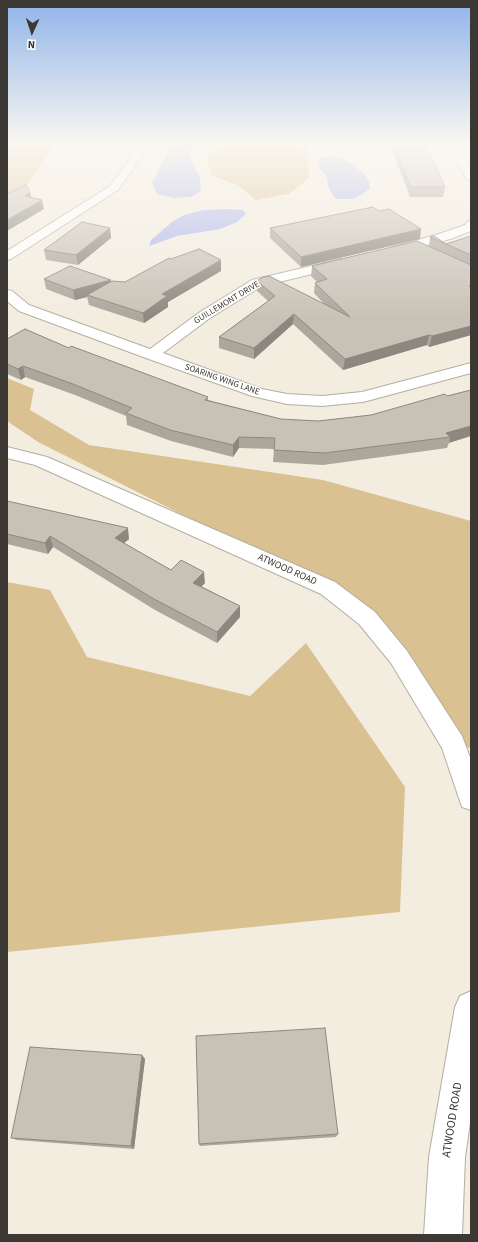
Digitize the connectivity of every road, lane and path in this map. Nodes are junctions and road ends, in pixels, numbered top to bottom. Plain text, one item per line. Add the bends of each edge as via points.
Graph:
1 (90, 203) edge
2 (471, 226) edge
3 (383, 254) edge
4 (7, 256) edge
5 (352, 260) edge
6 (7, 294) edge
7 (151, 355) junction
8 (471, 368) edge
9 (7, 452) edge
10 (471, 798) edge
11 (471, 1007) edge
12 (443, 1235) edge

1 - 4 street
2 - 3 street via 415,246
5 - 7 street, GUILLEMONT DRIVE via 257,283 205,314
6 - 7 street, SOARING WING LANE via 24,308
7 - 8 street, SOARING WING LANE via 258,393 287,399 322,401 363,397
9 - 10 street, ATWOOD ROAD via 41,461 328,588 367,618 399,657 453,744
11 - 12 street, ATWOOD ROAD via 447,1157

